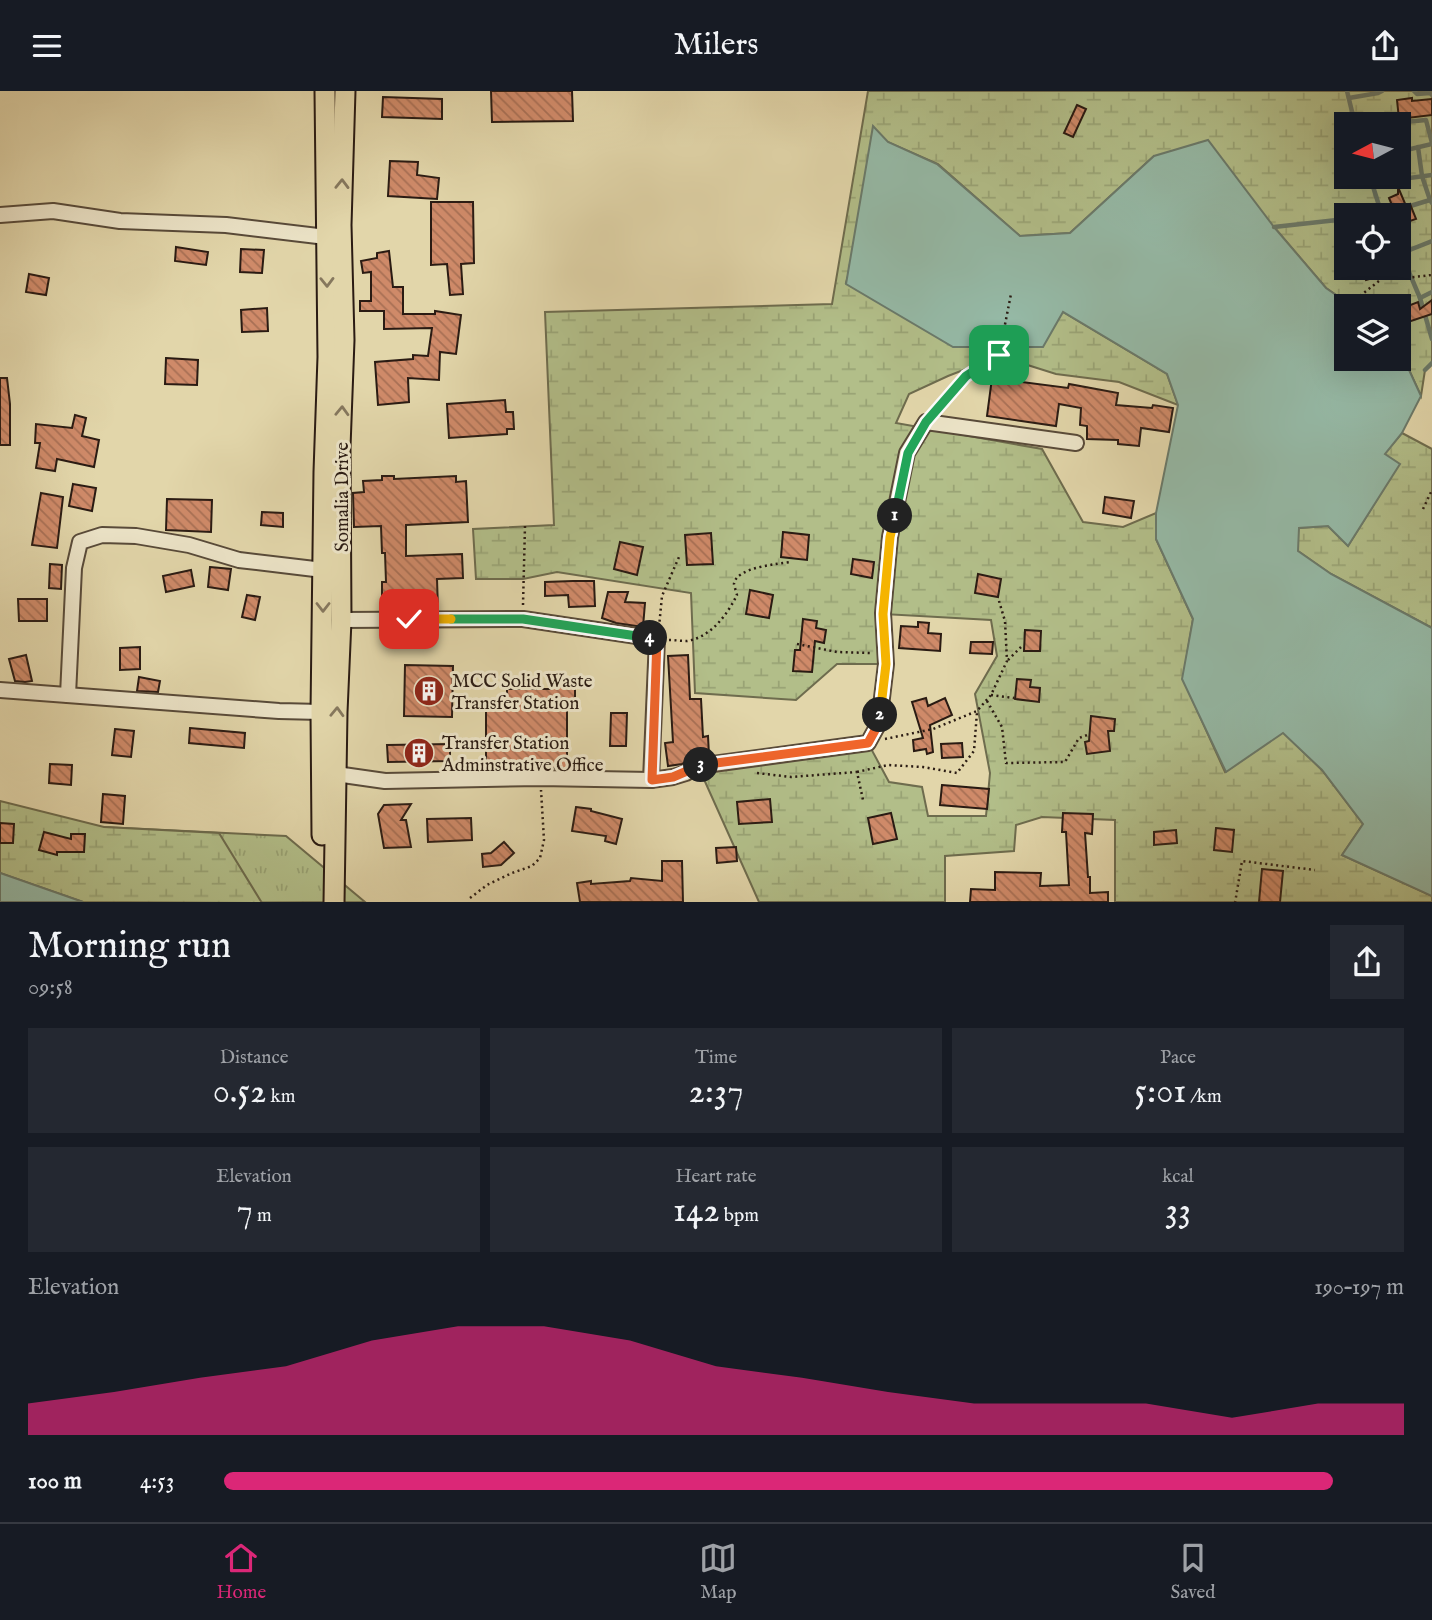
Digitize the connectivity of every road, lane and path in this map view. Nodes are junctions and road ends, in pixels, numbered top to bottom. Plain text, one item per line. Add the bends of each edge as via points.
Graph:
1 (325, 91) edge
2 (345, 91) edge
3 (0, 215) edge
4 (326, 237) junction
5 (1432, 275) edge
6 (1011, 294) dead end
7 (1363, 294) edge
8 (926, 422) junction
9 (1076, 443) dead end
10 (1432, 490) edge
11 (1423, 509) dead end
12 (525, 526) dead end
13 (679, 557) dead end
14 (792, 562) dead end
15 (323, 570) junction
16 (999, 601) dead end
17 (523, 619) junction
18 (341, 620) junction
19 (657, 639) junction
20 (687, 641) dead end
21 (797, 644) dead end
22 (1021, 647) dead end
23 (886, 659) junction
24 (1007, 661) junction
25 (0, 690) edge
26 (68, 695) junction
27 (991, 695) junction
28 (1014, 698) dead end
29 (986, 700) junction
30 (976, 711) junction
31 (321, 712) junction
32 (1090, 734) dead end
33 (868, 743) junction
34 (751, 772) dead end
35 (857, 772) junction
36 (336, 774) junction
37 (540, 778) junction
38 (652, 780) junction
39 (863, 800) dead end
40 (1315, 870) dead end
41 (470, 898) dead end
42 (321, 902) edge
43 (334, 902) edge
44 (1235, 902) edge

1 - 4 main road, Somalia Drive
18 -> 2 main road, Somalia Drive
3 - 4 street via 53,211 120,221 226,225
4 -> 15 main road, Somalia Drive
5 - 7 path via 1405,278 1388,274
6 - 8 path via 999,355 966,376
8 - 9 street
8 - 23 street via 908,453 890,537 883,614
10 - 11 path
12 - 17 path
13 - 19 path via 662,596
14 - 20 path via 742,573 734,584 737,595 719,622
15 - 26 street via 239,560 135,536 102,535 80,542 74,569
15 -> 31 main road, Somalia Drive
16 - 24 path
17 - 18 street
17 - 19 street
36 -> 18 main road, Somalia Drive
19 - 38 street
21 - 23 path
22 - 24 path
23 - 33 street via 879,723
24 - 27 path
25 - 26 street
26 - 31 street
27 - 28 path
27 - 29 path
29 - 30 path
29 - 32 path via 1002,727 1006,763 1065,762 1079,738
30 - 33 path via 933,729
30 - 35 path via 974,751 957,773 888,765
31 - 42 main road, Somalia Drive
33 - 38 street via 698,766
34 - 35 path via 791,777
35 - 39 path
36 - 37 street via 385,781
36 - 43 main road, Somalia Drive
37 - 38 street
37 - 41 path via 544,840 540,858
40 - 44 path via 1242,861

